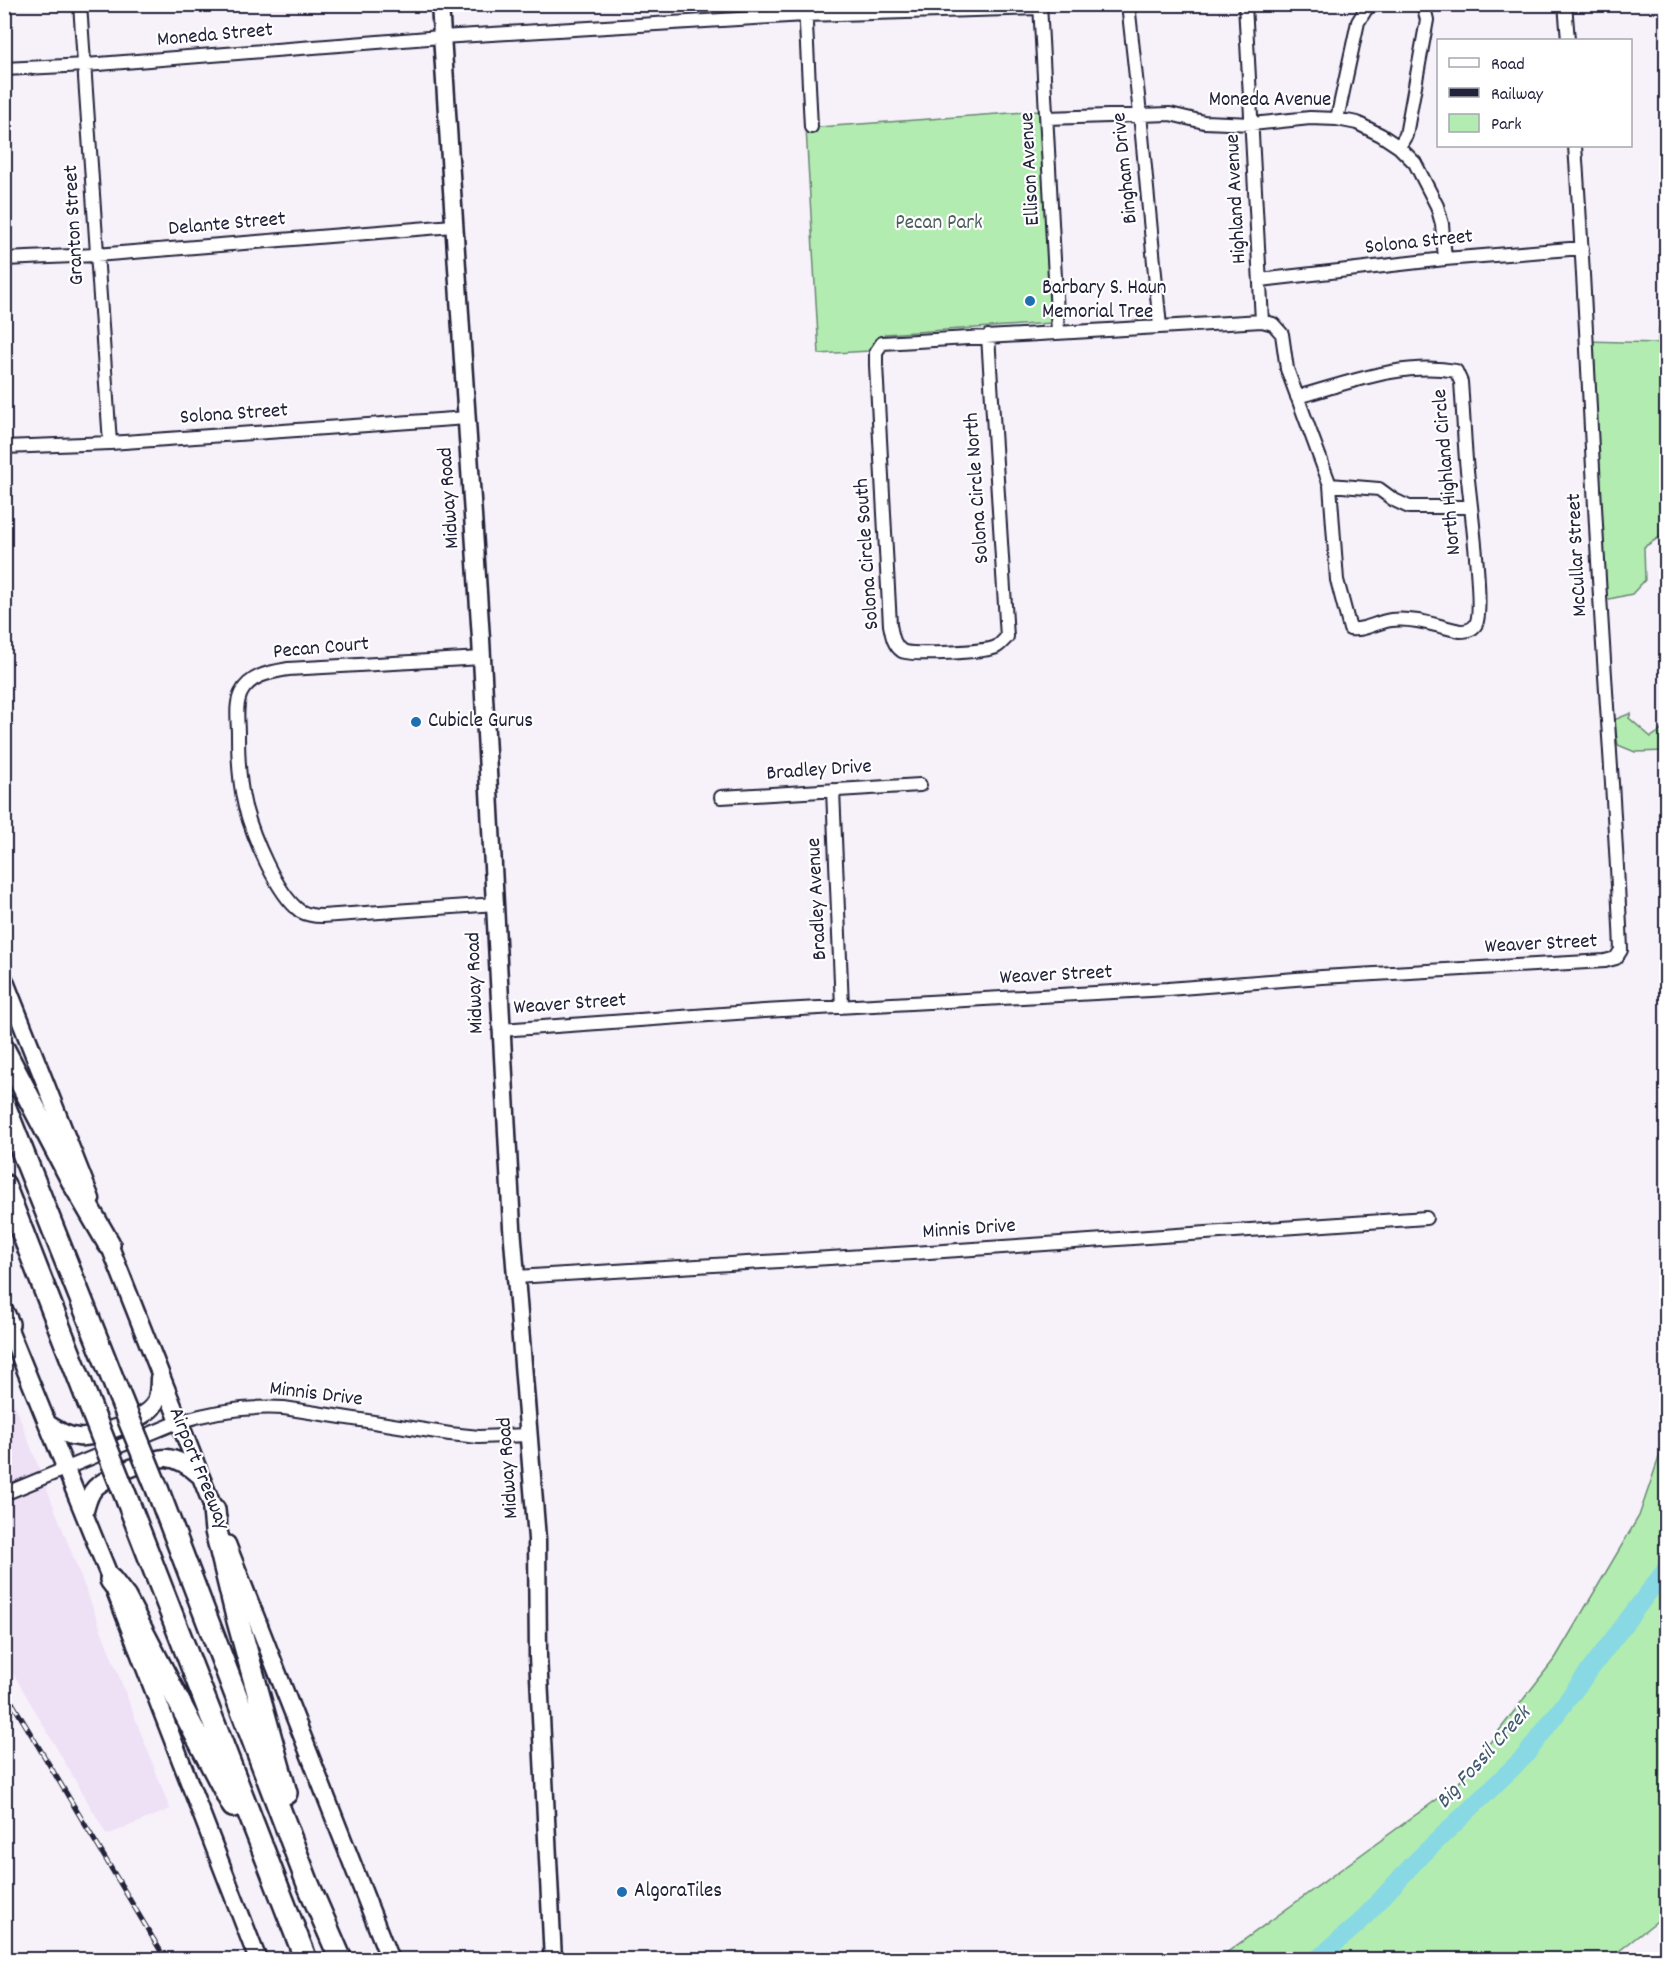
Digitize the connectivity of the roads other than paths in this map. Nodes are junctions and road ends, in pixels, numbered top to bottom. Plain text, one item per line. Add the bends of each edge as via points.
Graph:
1 (81, 4) edge
2 (440, 4) edge
3 (1128, 4) edge
4 (1245, 4) edge
5 (1374, 4) edge
6 (1423, 4) edge
7 (1565, 4) edge
8 (1040, 6) edge
9 (805, 10) edge
10 (441, 37) junction
11 (1568, 39) edge
12 (86, 65) junction
13 (4, 69) edge
14 (1140, 114) junction
15 (1047, 118) junction
16 (1337, 119) junction
17 (1252, 123) junction
18 (811, 127) dead end
19 (1399, 147) junction
20 (1575, 147) edge
21 (453, 226) junction
22 (1582, 248) junction
23 (96, 255) junction
24 (4, 259) edge
25 (1445, 259) junction
26 (1260, 280) junction
27 (1262, 321) junction
28 (1160, 327) junction
29 (1058, 332) junction
30 (988, 336) junction
31 (1297, 397) junction
32 (467, 418) junction
33 (110, 443) junction
34 (4, 447) edge
35 (1330, 485) junction
36 (1470, 507) junction
37 (1007, 637) joint
38 (482, 658) junction
39 (920, 785) dead end
40 (832, 790) junction
41 (721, 797) dead end
42 (496, 904) junction
43 (1613, 959) joint
44 (4, 979) edge
45 (842, 1007) junction
46 (501, 1030) junction
47 (4, 1050) edge
48 (4, 1105) edge
49 (4, 1185) edge
50 (1426, 1218) dead end
51 (109, 1244) junction
52 (516, 1277) junction
53 (6, 1319) edge
54 (159, 1369) junction
55 (178, 1422) junction
56 (48, 1424) junction
57 (530, 1435) junction
58 (66, 1469) junction
59 (199, 1474) junction
60 (4, 1494) edge
61 (214, 1510) junction
62 (84, 1514) junction
63 (111, 1580) junction
64 (308, 1884) junction
65 (278, 1888) junction
66 (258, 1959) edge
67 (306, 1959) edge
68 (341, 1959) edge
69 (390, 1959) edge
70 (553, 1959) edge

1 - 12 street, Granton Street
2 - 10 main road, Midway Road
3 - 14 street, Bingham Drive
4 - 17 street, Highland Avenue
5 - 16 street via 1358,22
6 - 19 street via 1427,20 1406,135
7 - 11 street
8 - 9 street, Moneda Street
8 - 15 street, Ellison Avenue
9 - 10 street, Moneda Street
9 - 18 street
10 - 12 street, Moneda Street
10 - 21 main road, Midway Road
12 - 13 street, Moneda Street
12 - 23 street, Granton Street
14 - 15 street, Moneda Avenue
14 - 17 street, Moneda Avenue
14 - 28 street, Bingham Drive
15 - 29 street, Ellison Avenue
16 - 17 street, Moneda Avenue
16 - 19 street, Moneda Avenue via 1357,123
17 - 26 street, Highland Avenue
19 - 25 street, Moneda Avenue via 1415,163 1437,206
20 - 22 street, McCullar Street
21 - 23 street, Delante Street
21 - 32 main road, Midway Road
22 - 25 street, Solona Street
22 - 43 street, McCullar Street via 1618,867 1621,950
23 - 24 street, Delante Street
23 - 33 street, Granton Street
25 - 26 street, Solona Street
26 - 27 street, Highland Avenue
27 - 28 street
27 - 31 street via 1273,324 1282,334 1287,369
28 - 29 street
29 - 30 street
30 - 37 street, Solona Circle North
30 - 37 street, Solona Circle South via 882,343 876,352 890,625 893,638 905,653 997,647
31 - 35 street
31 - 36 street, North Highland Circle via 1398,370 1456,371 1461,382
32 - 33 street, Solona Street
32 - 38 main road, Midway Road
33 - 34 street, Solona Street
35 - 36 street via 1379,489 1409,507
35 - 36 street, North Highland Circle via 1337,580 1350,629 1409,620 1468,631 1477,623 1477,570
38 - 42 main road, Midway Road
38 - 42 street, Pecan Court via 265,673 241,693 239,762 245,806 263,856 289,901 302,912 322,916
39 - 40 street, Bradley Drive
40 - 41 street, Bradley Drive
40 - 45 street, Bradley Avenue
42 - 46 main road, Midway Road
43 - 45 street, Weaver Street
44 - 51 main road, Airport Freeway
45 - 46 street, Weaver Street
46 - 52 main road, Midway Road
47 - 51 highway
48 - 64 highway, bridge via 158,1491
49 - 65 highway, bridge
50 - 52 street, Minnis Drive
51 - 54 main road, Airport Freeway
52 - 57 main road, Midway Road
53 - 56 main road
54 - 55 main road, Airport Freeway
54 - 56 main road via 158,1397 154,1406 140,1417 80,1438 65,1435
55 - 57 street, Minnis Drive via 203,1414 259,1407 479,1437
55 - 58 street, Minnis Drive
55 - 59 main road, Airport Freeway
56 - 58 main road
57 - 70 main road, Midway Road
58 - 60 street, Minnis Drive
58 - 62 main road
59 - 61 main road, Airport Freeway
59 - 62 main road via 176,1460 157,1458 106,1479 94,1489
61 - 64 highway via 238,1621
61 - 69 main road, Airport Freeway
62 - 63 main road
63 - 65 highway via 125,1598
63 - 66 main road
64 - 68 highway
65 - 67 highway

